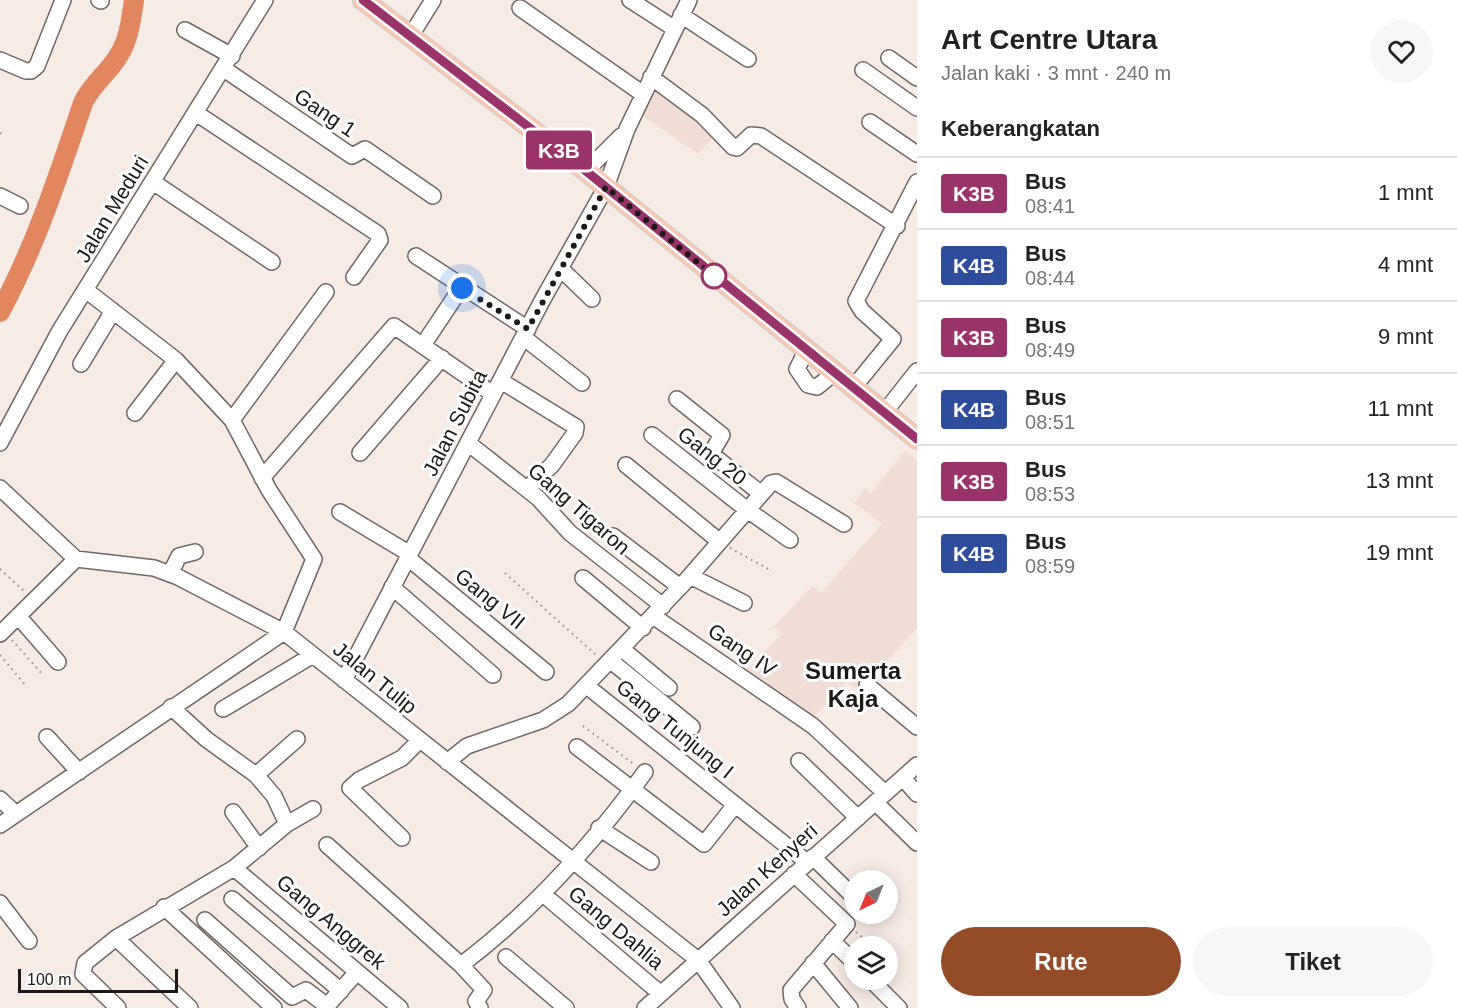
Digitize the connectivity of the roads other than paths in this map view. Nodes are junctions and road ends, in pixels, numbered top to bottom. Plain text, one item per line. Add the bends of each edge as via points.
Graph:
1 (63, 0) edge
2 (265, 0) edge
3 (363, 0) edge
4 (433, 0) edge
5 (630, 0) edge
6 (689, 0) edge
7 (520, 8) dead end
8 (678, 22) junction
9 (185, 30) dead end
10 (410, 37) junction
11 (889, 58) dead end
12 (748, 59) dead end
13 (0, 60) edge
14 (228, 63) junction
15 (863, 70) dead end
16 (651, 77) junction
17 (917, 78) edge
18 (643, 94) junction
19 (917, 108) edge
20 (196, 113) junction
21 (870, 122) dead end
22 (627, 129) junction
23 (917, 154) edge
24 (586, 171) junction
25 (153, 182) junction
26 (917, 182) edge
27 (606, 187) junction
28 (0, 196) edge
29 (433, 196) dead end
30 (20, 206) dead end
31 (897, 226) junction
32 (416, 256) dead end
33 (272, 262) dead end
34 (561, 269) junction
35 (354, 277) dead end
36 (87, 291) junction
37 (326, 292) dead end
38 (457, 294) dead end
39 (592, 299) dead end
40 (112, 311) junction
41 (526, 333) junction
42 (423, 345) junction
43 (442, 358) junction
44 (176, 360) junction
45 (81, 364) dead end
46 (917, 371) edge
47 (582, 383) dead end
48 (497, 388) junction
49 (853, 388) junction
50 (677, 399) dead end
51 (135, 413) dead end
52 (884, 413) junction
53 (232, 420) junction
54 (652, 435) dead end
55 (917, 439) edge
56 (0, 443) edge
57 (468, 443) junction
58 (360, 453) dead end
59 (626, 465) dead end
60 (262, 478) junction
61 (0, 488) edge
62 (527, 489) junction
63 (760, 493) junction
64 (746, 509) junction
65 (340, 512) dead end
66 (844, 524) dead end
67 (613, 536) dead end
68 (790, 540) dead end
69 (719, 542) junction
70 (195, 552) dead end
71 (409, 556) junction
72 (76, 560) junction
73 (170, 574) junction
74 (583, 578) dead end
75 (685, 582) junction
76 (392, 587) junction
77 (744, 603) dead end
78 (18, 616) junction
79 (653, 616) junction
80 (2, 632) edge
81 (284, 632) junction
82 (622, 649) junction
83 (313, 655) junction
84 (58, 662) dead end
85 (609, 663) junction
86 (546, 672) dead end
87 (493, 675) dead end
88 (344, 680) junction
89 (867, 685) dead end
90 (588, 687) junction
91 (669, 688) dead end
92 (171, 707) junction
93 (223, 709) dead end
94 (692, 727) dead end
95 (917, 727) edge
96 (47, 737) dead end
97 (297, 739) dead end
98 (419, 741) junction
99 (577, 747) dead end
100 (799, 761) dead end
101 (447, 762) junction
102 (917, 765) edge
103 (79, 772) junction
104 (645, 772) road end
105 (256, 775) junction
106 (903, 778) junction
107 (632, 788) junction
108 (917, 794) edge
109 (881, 798) junction
110 (0, 799) edge
111 (735, 805) junction
112 (313, 809) dead end
113 (233, 812) dead end
114 (16, 814) junction
115 (858, 818) junction
116 (287, 824) junction
117 (0, 825) edge
118 (599, 828) junction
119 (402, 838) dead end
120 (917, 843) edge
121 (327, 845) dead end
122 (259, 848) junction
123 (810, 859) junction
124 (572, 861) junction
125 (651, 862) dead end
126 (234, 868) junction
127 (794, 874) junction
128 (844, 887) edge
129 (543, 894) junction
130 (232, 899) dead end
131 (0, 903) edge
132 (164, 907) junction
133 (205, 920) dead end
134 (116, 938) junction
135 (832, 940) junction
136 (29, 941) dead end
137 (844, 952) edge
138 (506, 957) dead end
139 (698, 960) junction
140 (813, 963) junction
141 (461, 965) junction
142 (357, 972) junction
143 (341, 990) junction
144 (881, 990) edge
145 (661, 994) junction
146 (478, 1006) edge
147 (118, 1008) edge
148 (190, 1008) edge
149 (274, 1008) edge
150 (400, 1008) edge
151 (566, 1008) edge
152 (645, 1008) edge
153 (732, 1008) edge
154 (798, 1008) edge
155 (850, 1008) edge
156 (899, 1008) edge

1 - 13 street via 37,66 31,72
2 - 14 street, Jalan Meduri
3 - 10 main road
4 - 10 street
5 - 8 street
6 - 8 street, Jalan Subita
7 - 18 street
8 - 12 street
8 - 16 street, Jalan Subita
9 - 14 street
10 - 24 main road
11 - 17 street
14 - 20 street, Jalan Meduri
14 - 29 street, Gang 1 via 352,156 365,149
15 - 19 street
16 - 18 street, Jalan Subita
16 - 31 street via 702,114 733,147 737,148 751,135 761,136
18 - 22 street, Jalan Subita
20 - 25 street, Jalan Meduri
20 - 35 street via 378,234 380,240
21 - 23 street
22 - 24 street
22 - 27 street, Jalan Subita
24 - 27 main road
25 - 33 street
25 - 36 street, Jalan Meduri
26 - 31 street
27 - 34 street, Jalan Subita
27 - 49 main road
28 - 30 street
31 - 49 street via 856,301 893,339
32 - 41 street
34 - 39 street
34 - 41 street, Jalan Subita
36 - 40 street
36 - 56 street, Jalan Meduri via 59,332
37 - 53 street
38 - 42 street
40 - 44 street
40 - 45 street
41 - 47 street
41 - 48 street, Jalan Subita
42 - 43 street
42 - 60 street via 393,327
43 - 48 street
43 - 58 street
44 - 51 street
44 - 53 street
46 - 52 street
48 - 57 street, Jalan Subita
48 - 62 street via 575,426 575,433 552,465
49 - 52 main road
50 - 63 street via 722,435 713,450 714,456
52 - 55 main road
53 - 60 street
54 - 64 street, Gang 20
57 - 62 street, Gang Tigaron
57 - 71 street, Jalan Subita
59 - 69 street
60 - 81 street via 314,559
61 - 72 street
62 - 79 street, Gang Tigaron
63 - 64 street
63 - 66 street via 776,482
64 - 68 street, Gang 20
64 - 69 street
65 - 71 street, Gang VII
67 - 75 street
69 - 75 street
70 - 73 street via 179,556
71 - 76 street, Jalan Subita
71 - 86 street, Gang VII
72 - 73 street, Jalan Tulip via 154,568
72 - 78 street
73 - 81 street, Jalan Tulip
74 - 79 street
75 - 77 street
75 - 79 street
76 - 87 street
76 - 88 street, Jalan Subita
78 - 80 street
78 - 84 street
79 - 82 street
79 - 109 street, Gang IV via 813,726
81 - 83 street, Jalan Tulip
81 - 92 street
82 - 85 street
82 - 91 street
83 - 88 street, Jalan Tulip
83 - 93 street
85 - 90 street
85 - 94 street
88 - 98 street, Jalan Tulip
89 - 95 street
90 - 101 street via 543,720 467,746
90 - 111 street, Gang Tunjung I
92 - 103 street
92 - 105 street via 206,739
96 - 103 street
97 - 105 street
98 - 101 street, Jalan Tulip
98 - 119 street via 402,758 350,788
99 - 107 street
100 - 115 street
101 - 124 street, Jalan Tulip
102 - 106 street, Jalan Kenyeri
103 - 114 street
104 - 107 street
105 - 116 street via 274,796
106 - 108 street
106 - 109 street, Jalan Kenyeri
107 - 111 street via 704,844
107 - 118 street
109 - 115 street, Jalan Kenyeri
109 - 120 street, Gang IV
110 - 114 street
111 - 123 street, Gang Tunjung I
112 - 116 street
113 - 122 street
114 - 117 street
115 - 123 street, Jalan Kenyeri
116 - 122 street
118 - 124 street
118 - 125 street
121 - 141 street
122 - 126 street
123 - 127 street, Jalan Kenyeri
123 - 128 street, Gang Tunjung I
124 - 129 street
124 - 139 street, Jalan Tulip
126 - 132 street
126 - 142 street, Gang Anggrek
127 - 135 street via 847,924
127 - 139 street, Jalan Kenyeri
129 - 141 street
129 - 145 street, Gang Dahlia
130 - 143 street
131 - 136 street
132 - 134 street
132 - 149 street
133 - 143 street via 289,996 306,990 327,1006
134 - 147 street via 85,963 82,970
134 - 148 street
135 - 137 street
135 - 140 street
138 - 151 street
139 - 145 street, Jalan Kenyeri
139 - 153 street, Jalan Tulip
140 - 154 street via 790,990
140 - 155 street
141 - 146 street via 484,990 476,1001
142 - 143 street
142 - 150 street, Gang Anggrek
144 - 156 street
145 - 152 street, Jalan Kenyeri

